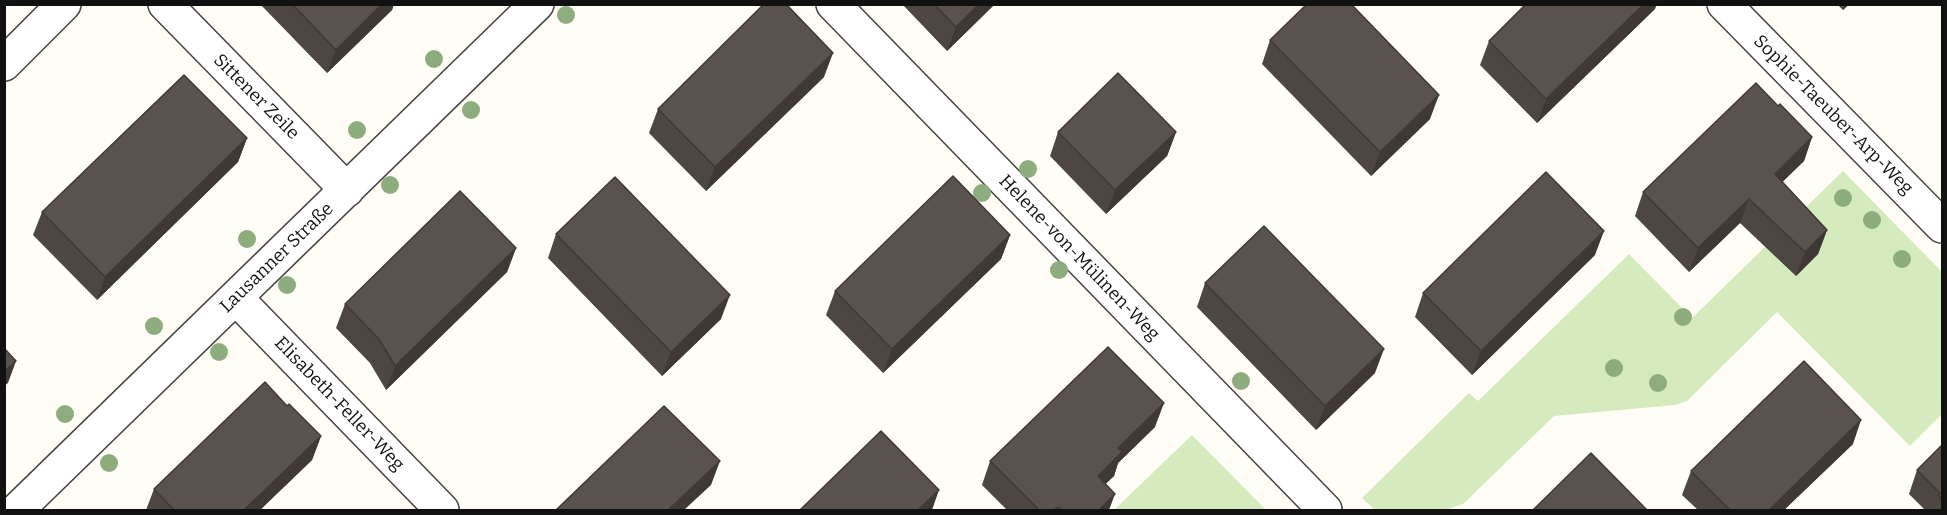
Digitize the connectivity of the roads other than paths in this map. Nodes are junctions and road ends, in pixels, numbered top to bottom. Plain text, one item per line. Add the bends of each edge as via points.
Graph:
1 (64, 4) edge
2 (165, 4) edge
3 (537, 4) edge
4 (833, 4) edge
5 (1724, 4) edge
6 (4, 64) edge
7 (347, 189) junction
8 (1942, 226) edge
9 (236, 297) junction
10 (17, 510) edge
11 (442, 510) edge
12 (1325, 510) edge

1 - 6 street
2 - 7 street, Sittener Zeile
3 - 7 street, Lausanner Straße
4 - 12 street, Helene-von-Mülinen-Weg
5 - 8 street, Sophie-Taeuber-Arp-Weg
7 - 9 street, Lausanner Straße
9 - 10 street, Lausanner Straße
9 - 11 street, Elisabeth-Feller-Weg

